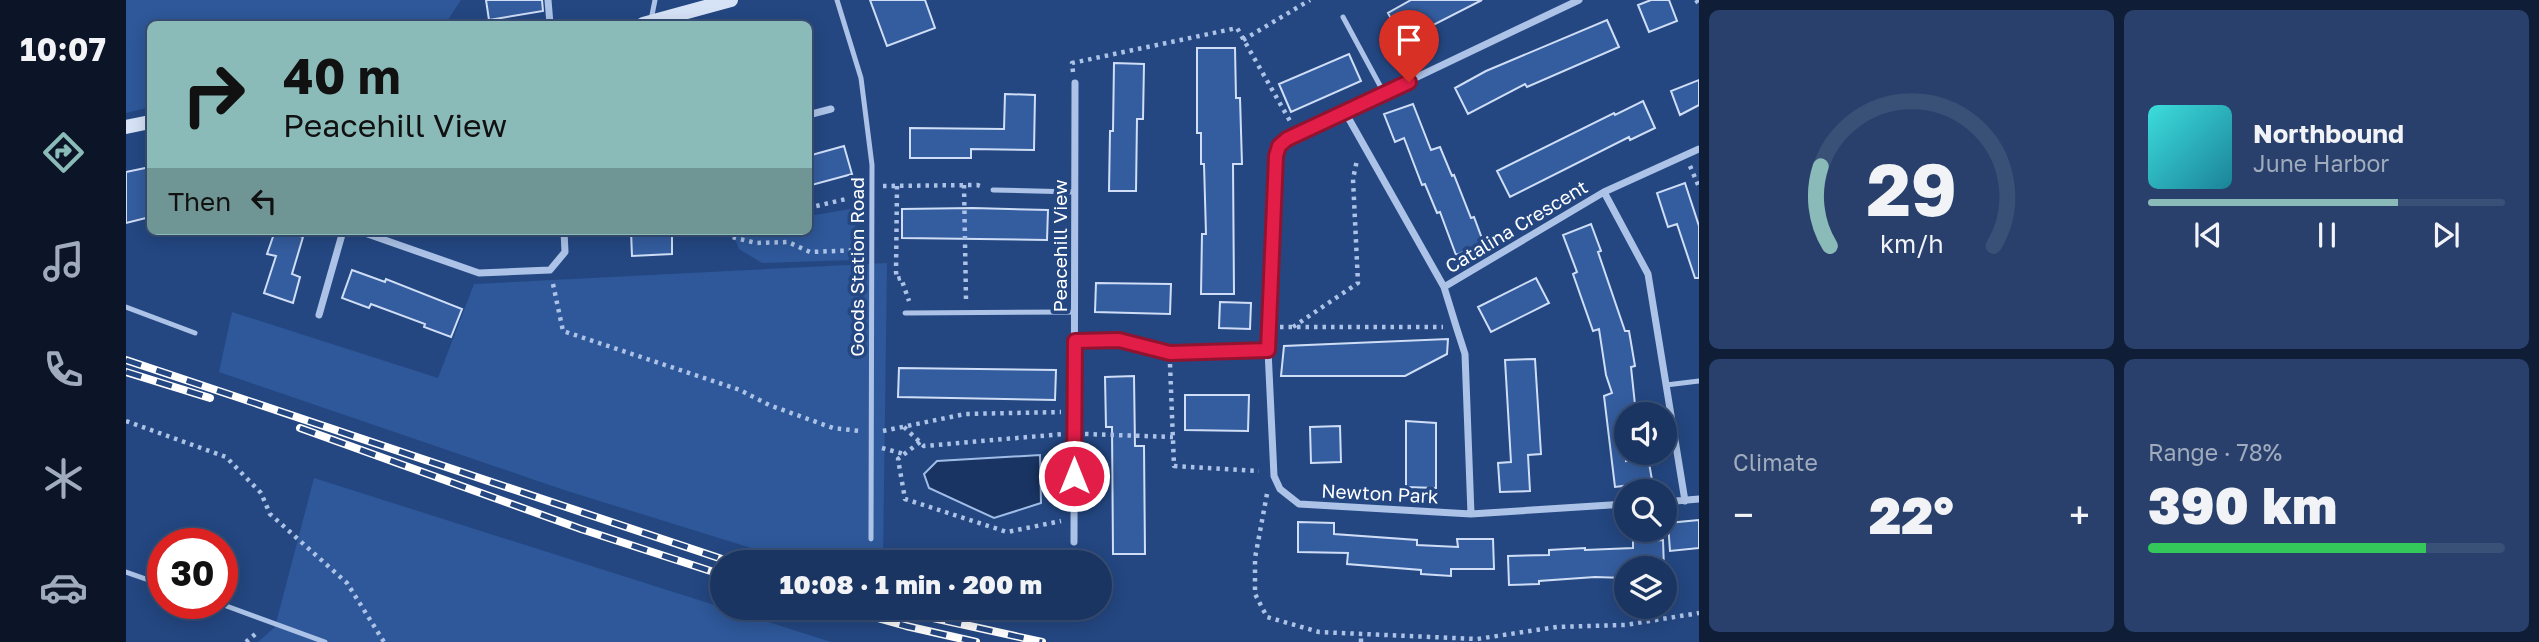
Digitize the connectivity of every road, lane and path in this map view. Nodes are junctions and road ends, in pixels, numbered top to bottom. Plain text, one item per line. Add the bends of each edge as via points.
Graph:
1 (548, 0) edge
2 (655, 0) edge
3 (731, 0) edge
4 (837, 0) edge
5 (1310, 0) edge
6 (1580, 0) edge
7 (1696, 0) edge
8 (1699, 4) edge
9 (1343, 17) dead end
10 (550, 21) edge
11 (648, 21) edge
12 (658, 21) edge
13 (1243, 40) junction
14 (1075, 83) joint
15 (1384, 93) junction
16 (831, 109) dead end
17 (1345, 112) junction
18 (812, 114) edge
19 (147, 123) edge
20 (126, 127) edge
21 (1298, 134) junction
22 (1361, 140) junction
23 (1699, 149) edge
24 (1686, 155) junction
25 (964, 185) junction
26 (872, 186) junction
27 (897, 186) junction
28 (1699, 187) edge
29 (993, 191) joint
30 (1075, 192) junction
31 (1604, 192) junction
32 (846, 199) dead end
33 (812, 207) edge
34 (342, 235) edge
35 (371, 235) edge
36 (564, 235) edge
37 (730, 235) edge
38 (872, 249) junction
39 (550, 270) junction
40 (1444, 288) junction
41 (126, 307) edge
42 (1075, 312) junction
43 (905, 313) dead end
44 (913, 313) junction
45 (966, 313) junction
46 (319, 315) dead end
47 (1269, 327) junction
48 (1293, 327) junction
49 (1456, 327) junction
50 (195, 333) dead end
51 (1075, 341) junction
52 (1268, 350) junction
53 (1170, 353) junction
54 (1699, 381) edge
55 (1666, 385) junction
56 (1075, 412) junction
57 (126, 421) edge
58 (904, 426) junction
59 (873, 433) junction
60 (1075, 433) junction
61 (1173, 437) junction
62 (920, 442) junction
63 (873, 446) junction
64 (905, 454) junction
65 (1274, 474) junction
66 (1699, 499) edge
67 (1677, 501) edge
68 (1685, 501) junction
69 (1614, 505) edge
70 (1471, 514) junction
71 (1074, 518) junction
72 (871, 539) dead end
73 (1074, 542) dead end
74 (126, 572) edge
75 (147, 579) edge
76 (238, 610) edge
77 (1699, 613) edge
78 (1361, 634) junction
79 (325, 642) edge
80 (384, 642) edge
81 (1361, 642) edge

1 - 10 street
2 - 11 lane
3 - 12 main road
4 - 26 lane, Goods Station Road via 861,78
5 - 13 path
6 - 15 street
7 - 8 path
9 - 15 lane
13 - 14 path via 1237,28 1072,63
13 - 21 path
14 - 30 street, Peacehill View
15 - 17 street
16 - 18 street
17 - 21 street
17 - 22 street
19 - 20 main road
21 - 47 street via 1279,146 1276,156
22 - 40 street
22 - 48 path via 1353,179 1358,283
23 - 24 street, Catalina Crescent
24 - 28 path
24 - 31 street, Catalina Crescent
25 - 27 path
25 - 29 path
25 - 45 path
26 - 27 path
26 - 38 lane, Goods Station Road
27 - 44 path via 897,279 901,278
29 - 30 lane
30 - 42 street, Peacehill View
31 - 40 street, Catalina Crescent
31 - 55 street, Catalina Crescent via 1648,274
32 - 33 path
34 - 46 street
35 - 39 street via 479,272
36 - 39 street via 565,252
37 - 38 path via 756,243 788,242 810,252
38 - 59 lane, Goods Station Road
39 - 59 path via 563,331 740,390 833,428
40 - 49 street
41 - 50 lane
42 - 45 lane
42 - 51 street, Peacehill View
43 - 44 lane
44 - 45 lane
47 - 48 path
47 - 52 street
48 - 49 path
49 - 70 street via 1465,354
51 - 53 street, Peacehill View via 1119,340
51 - 56 street
52 - 53 street, Peacehill View
52 - 65 street
53 - 61 path
54 - 55 lane
55 - 68 street, Catalina Crescent
56 - 58 path via 965,414
56 - 60 street
57 - 80 path via 226,457 261,493 270,514 347,583
58 - 59 path
58 - 62 path
59 - 63 lane, Goods Station Road
60 - 61 path
60 - 62 path via 924,446
60 - 71 street
61 - 65 path via 1174,466
62 - 64 path
63 - 64 path
63 - 72 lane, Goods Station Road
64 - 71 path via 898,459 905,499 1006,532
65 - 70 street, Newton Park via 1280,489 1299,504
65 - 78 path via 1255,558 1255,594 1267,617 1320,632
66 - 68 street
67 - 68 street
69 - 70 street, Newton Park
71 - 73 street
74 - 75 lane
76 - 79 lane
77 - 78 path via 1477,639
78 - 81 path

